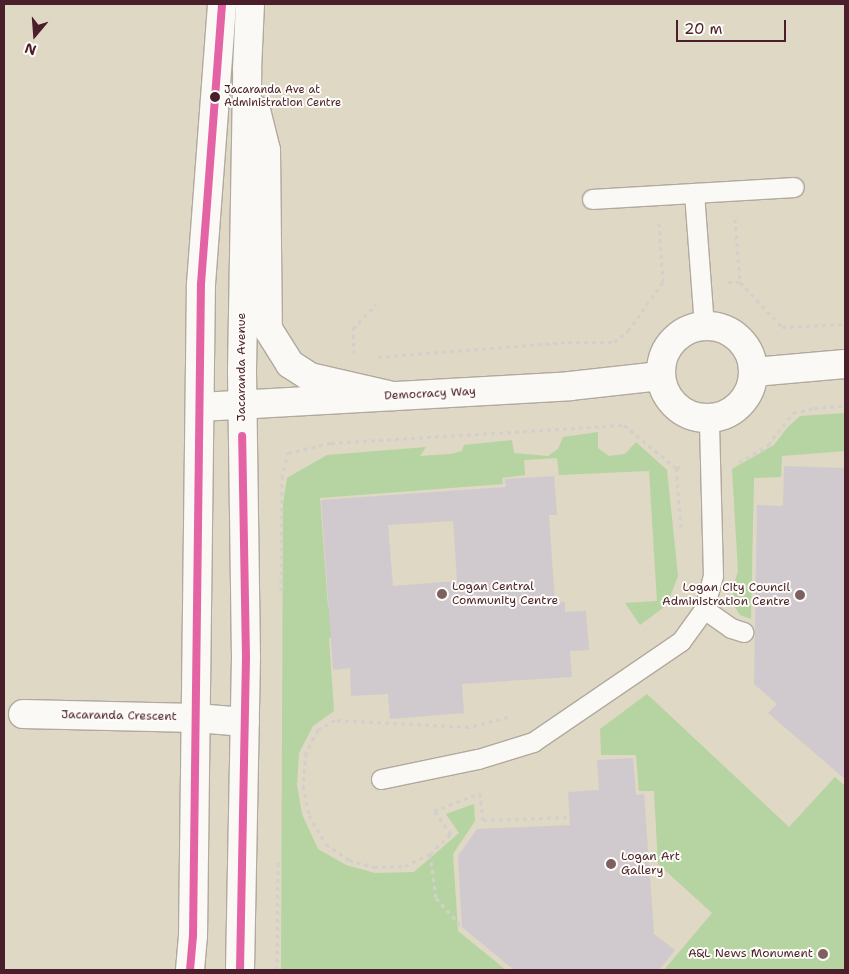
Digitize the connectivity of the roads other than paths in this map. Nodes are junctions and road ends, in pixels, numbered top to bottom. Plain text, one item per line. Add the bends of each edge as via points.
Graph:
1 (222, 4) edge
2 (250, 4) edge
3 (247, 70) junction
4 (794, 188) dead end
5 (694, 193) junction
6 (592, 199) dead end
7 (704, 325) junction
8 (845, 364) edge
9 (754, 372) junction
10 (660, 376) junction
11 (393, 396) junction
12 (242, 406) junction
13 (200, 407) junction
14 (709, 418) junction
15 (704, 609) junction
16 (743, 632) dead end
17 (23, 714) dead end
18 (196, 718) junction
19 (245, 722) junction
20 (381, 779) dead end
21 (190, 970) edge
22 (240, 970) edge

1 - 13 street via 201,284
2 - 3 street, Jacaranda Avenue
3 - 11 street via 266,150 268,329 290,364 310,376
3 - 12 street, Jacaranda Avenue
4 - 5 lane
5 - 6 lane
5 - 7 lane
7 - 9 street via 733,333 744,343
7 - 10 street via 689,328 667,347
8 - 9 street
9 - 14 street via 752,386 736,409 723,416
10 - 11 street, Democracy Way via 570,386
10 - 14 street via 664,390 682,411 695,417
11 - 12 street, Democracy Way
12 - 13 street, Democracy Way
12 - 19 street, Jacaranda Avenue
13 - 18 street
14 - 15 lane via 712,576
15 - 16 lane via 731,628
15 - 20 lane via 681,641 533,742 478,759
17 - 18 street, Jacaranda Crescent
18 - 19 street, Jacaranda Crescent
18 - 21 street
19 - 22 street, Jacaranda Avenue

